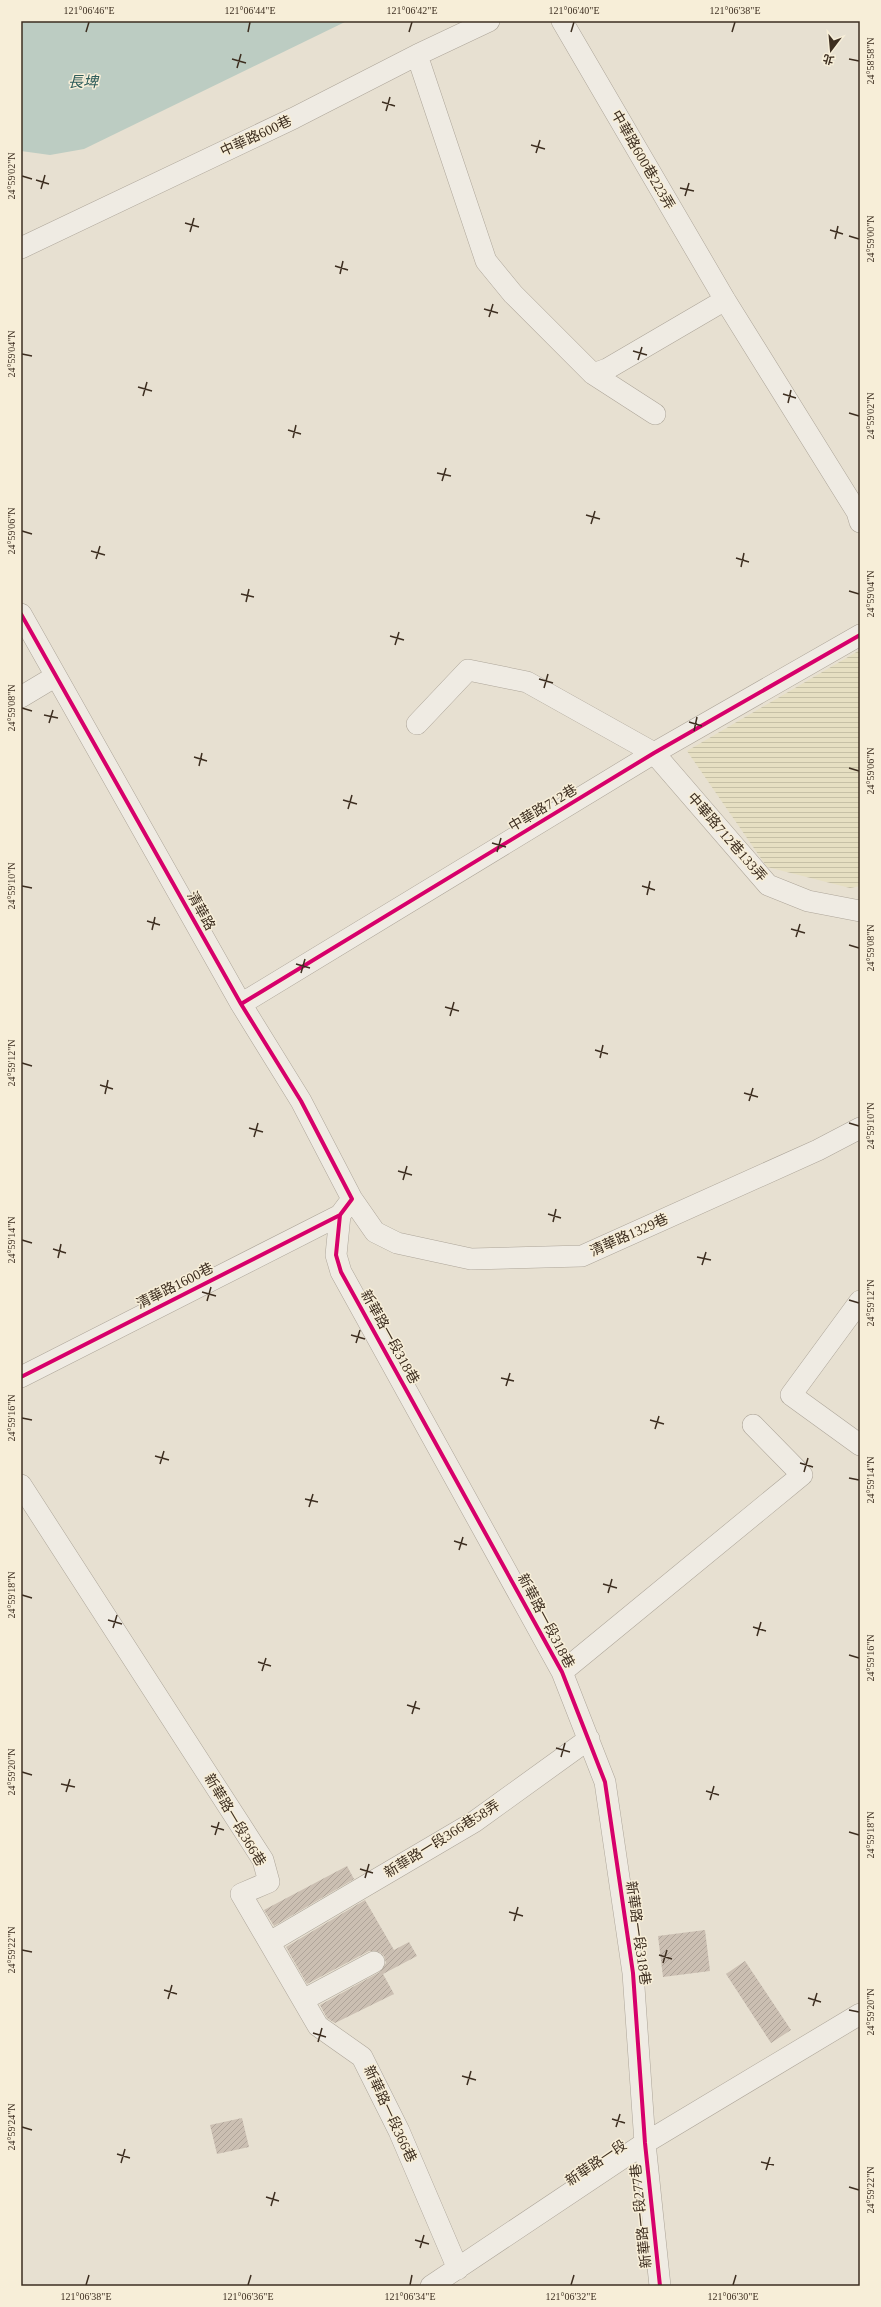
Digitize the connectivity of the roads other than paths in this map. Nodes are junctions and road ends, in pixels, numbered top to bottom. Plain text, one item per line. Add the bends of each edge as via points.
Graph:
1 (488, 21) edge
2 (562, 21) edge
3 (417, 55) junction
4 (21, 248) edge
5 (725, 300) junction
6 (593, 374) junction
7 (655, 414) dead end
8 (860, 522) edge
9 (21, 614) edge
10 (860, 635) edge
11 (56, 676) junction
12 (21, 697) edge
13 (417, 724) dead end
14 (654, 754) junction
15 (860, 911) edge
16 (241, 1004) junction
17 (860, 1128) edge
18 (352, 1199) junction
19 (340, 1216) junction
20 (860, 1301) edge
21 (21, 1377) edge
22 (753, 1425) dead end
23 (860, 1445) edge
24 (21, 1485) edge
25 (562, 1672) junction
26 (589, 1739) junction
27 (270, 1942) junction
28 (374, 1962) dead end
29 (303, 2000) junction
30 (860, 2014) edge
31 (645, 2143) junction
32 (458, 2269) junction
33 (431, 2286) edge
34 (660, 2286) edge

1 - 3 street, 中華路600巷
2 - 5 street, 中華路600巷223弄
3 - 4 street, 中華路600巷 via 294,118
3 - 6 street via 486,261 513,294
5 - 6 street via 607,369
5 - 8 street, 中華路600巷223弄 via 857,512
6 - 7 street
9 - 11 street, 清華路
10 - 14 street, 中華路712巷
11 - 12 street
11 - 16 street, 清華路
13 - 14 street, 中華路712巷133弄 via 468,670 527,682
14 - 15 street, 中華路712巷133弄 via 768,885 808,901
14 - 16 street, 中華路712巷
16 - 18 street, 清華路 via 301,1101
17 - 18 street, 清華路1329巷 via 818,1150 582,1256 471,1259 397,1243 375,1232
18 - 19 street
19 - 21 street, 清華路1600巷
19 - 25 street, 新華路一段318巷 via 336,1255 341,1272
20 - 23 street via 791,1395
22 - 25 street via 802,1475
24 - 27 street, 新華路一段366巷 via 263,1860 269,1882 241,1894
25 - 26 street, 新華路一段318巷
26 - 27 street, 新華路一段366巷58弄 via 474,1822
26 - 31 street, 新華路一段318巷 via 605,1782 633,1973
27 - 29 street, 新華路一段366巷
28 - 29 street
29 - 32 street, 新華路一段366巷 via 318,2026 362,2057 399,2131
30 - 31 street, 新華路一段
31 - 32 street, 新華路一段
31 - 34 street, 新華路一段277巷
32 - 33 street, 新華路一段

